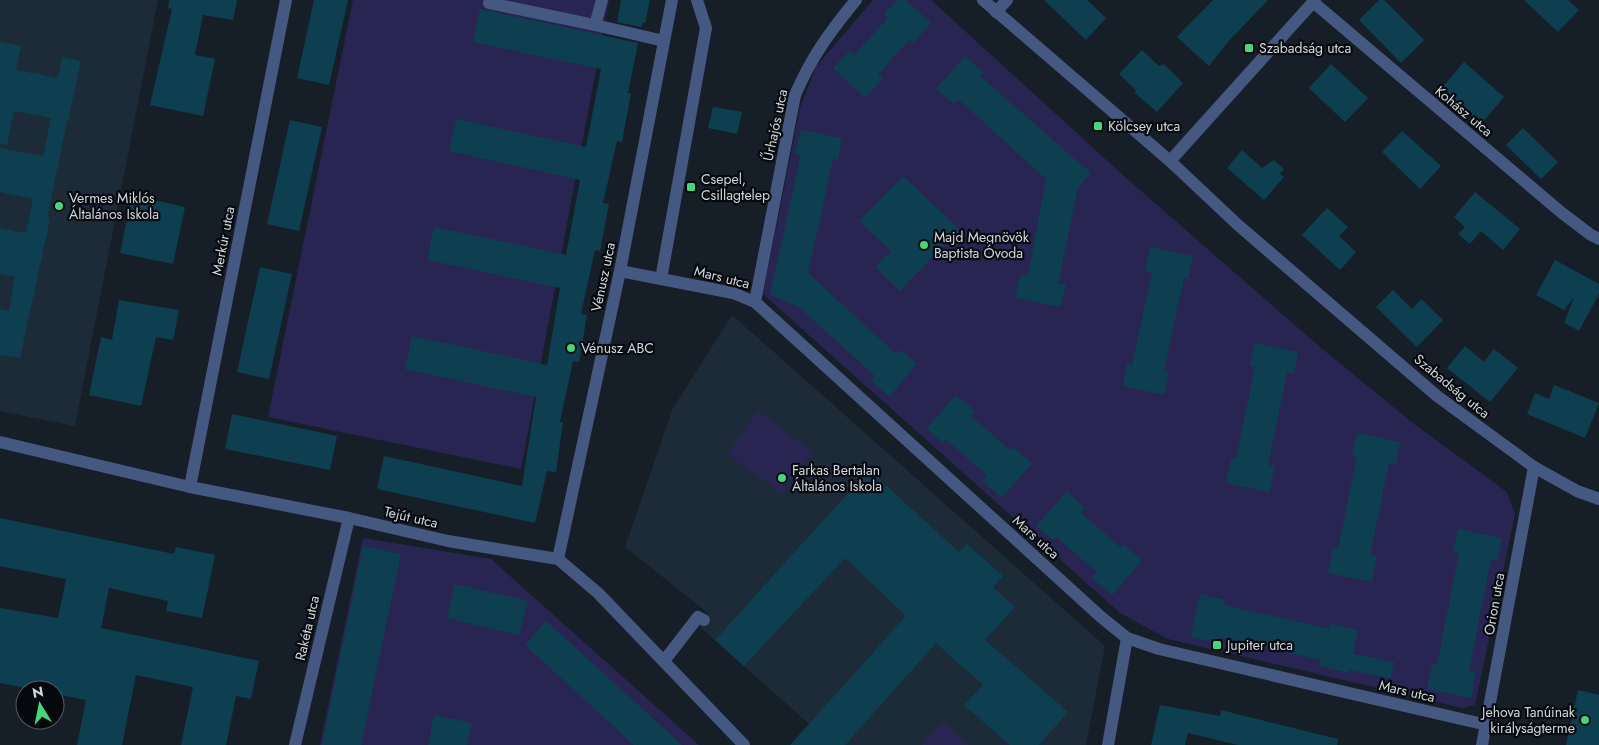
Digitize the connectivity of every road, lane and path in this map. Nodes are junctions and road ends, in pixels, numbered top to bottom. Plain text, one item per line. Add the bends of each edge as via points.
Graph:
1 (286, 0) edge
2 (602, 0) edge
3 (672, 0) edge
4 (697, 0) edge
5 (856, 0) edge
6 (983, 0) edge
7 (1007, 0) edge
8 (1314, 1) edge
9 (489, 3) dead end
10 (996, 12) junction
11 (595, 25) junction
12 (664, 41) junction
13 (1170, 161) junction
14 (1599, 239) edge
15 (620, 271) junction
16 (661, 279) junction
17 (755, 302) junction
18 (0, 442) edge
19 (1534, 467) junction
20 (190, 487) junction
21 (1599, 499) edge
22 (349, 518) junction
23 (558, 559) junction
24 (704, 620) dead end
25 (1127, 638) junction
26 (664, 661) junction
27 (1487, 725) junction
28 (295, 745) edge
29 (744, 745) edge
30 (1108, 745) edge
31 (1482, 745) edge

1 - 20 street, Merkúr utca
2 - 11 street
3 - 12 street, Vénusz utca
4 - 16 street via 706,28
5 - 17 street, Űrhajós utca via 825,38 795,95
6 - 10 street, Szabadság utca
7 - 10 street
8 - 13 street
8 - 14 street, Kohász utca via 1562,213
9 - 11 street
10 - 13 street, Szabadság utca
11 - 12 street
12 - 15 street, Vénusz utca
13 - 19 street, Szabadság utca via 1238,225 1437,396
15 - 16 street, Mars utca
15 - 23 street, Vénusz utca
16 - 17 street, Mars utca via 732,293
17 - 25 street, Mars utca
18 - 20 street, Tejút utca
19 - 21 street, Szabadság utca
19 - 27 street, Orion utca
20 - 22 street, Tejút utca
22 - 23 street, Tejút utca via 448,542
22 - 28 street, Rakéta utca
23 - 26 street via 598,593
24 - 26 street via 698,617
25 - 27 street, Mars utca via 1159,649
25 - 30 street
26 - 29 street
27 - 31 street, Orion utca

